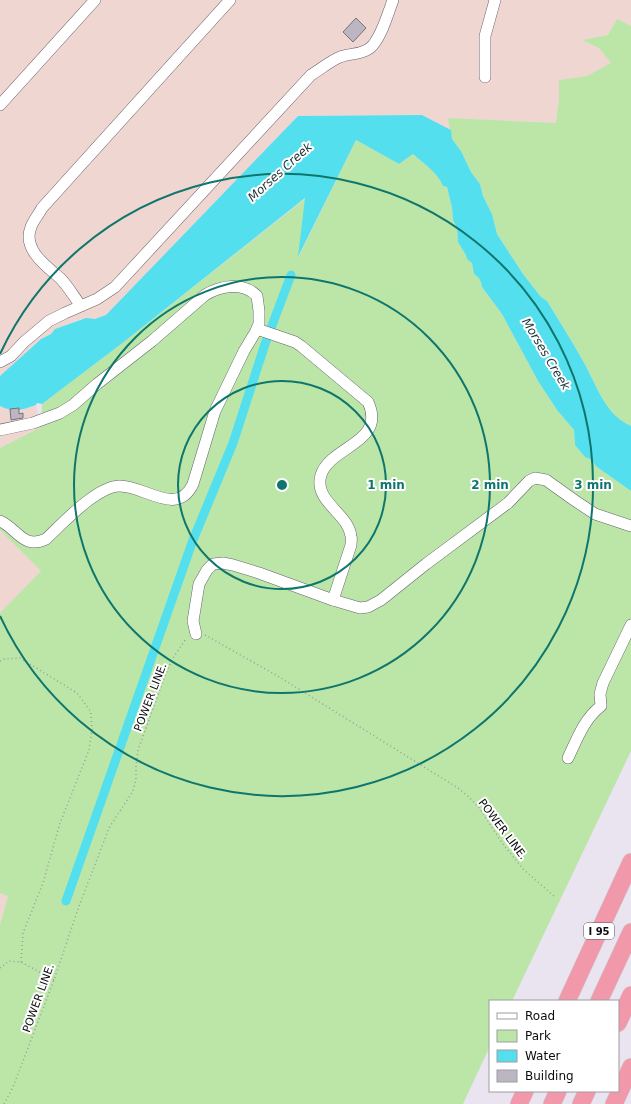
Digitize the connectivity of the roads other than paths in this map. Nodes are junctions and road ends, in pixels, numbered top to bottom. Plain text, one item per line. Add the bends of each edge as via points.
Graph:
1 (95, 0) edge
2 (230, 0) edge
3 (393, 0) edge
4 (495, 0) edge
5 (485, 77) dead end
6 (0, 105) edge
7 (81, 306) junction
8 (257, 329) junction
9 (0, 362) edge
10 (0, 430) edge
11 (0, 521) edge
12 (631, 526) edge
13 (333, 600) junction
14 (631, 625) edge
15 (196, 634) road end
16 (568, 758) dead end
17 (631, 862) edge
18 (631, 932) edge
19 (631, 995) edge
20 (567, 1000) edge
21 (599, 1000) edge
22 (619, 1021) edge
23 (631, 1067) edge
24 (525, 1092) edge
25 (558, 1092) edge
26 (587, 1092) edge
27 (519, 1104) edge
28 (552, 1104) edge
29 (581, 1104) edge
30 (614, 1104) edge

1 - 6 lane
2 - 7 lane via 42,208 30,228 31,245 36,256 61,280
3 - 7 lane via 380,33 371,47 363,53 332,60 311,75 127,274 97,299
4 - 5 lane via 485,36
7 - 9 lane via 49,321 11,356
8 - 10 lane via 258,303 253,291 230,286 211,291 73,405 33,424
8 - 11 lane via 217,406 188,493 172,500 129,487 113,487 97,494 46,539 37,542 22,538
8 - 13 lane via 301,346 368,402 372,410 370,426 364,436 331,461 321,475 322,493 346,523 351,535 351,545
12 - 13 lane via 595,514 546,480 535,478 508,503 373,605 360,608
13 - 15 lane via 240,567 213,564 199,584 193,621
14 - 16 lane via 604,683 600,694 601,706 591,714 583,726
17 - 20 highway, I 95
18 - 21 highway, I 95
19 - 22 highway
23 - 30 highway
24 - 27 highway
25 - 28 highway
26 - 29 highway

